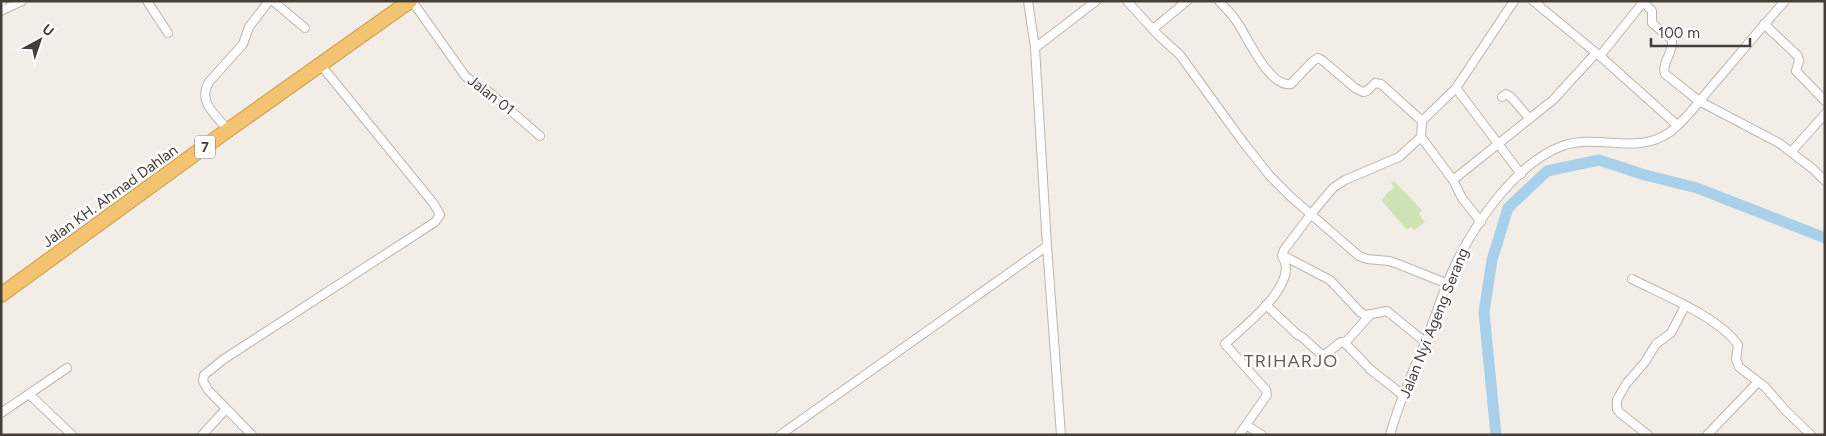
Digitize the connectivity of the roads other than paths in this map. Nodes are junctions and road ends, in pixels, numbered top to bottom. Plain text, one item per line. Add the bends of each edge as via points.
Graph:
1 (22, 1) edge
2 (147, 1) edge
3 (269, 1) edge
4 (273, 1) edge
5 (411, 1) edge
6 (1028, 1) edge
7 (1096, 1) edge
8 (1127, 1) edge
9 (1187, 1) edge
10 (1219, 1) edge
11 (1514, 1) edge
12 (1533, 1) edge
13 (1785, 1) edge
14 (1643, 2) edge
15 (1, 12) edge
16 (1764, 24) junction
17 (305, 28) dead end
18 (1153, 29) junction
19 (168, 33) dead end
20 (1035, 48) junction
21 (1598, 54) junction
22 (320, 64) junction
23 (1456, 88) junction
24 (1502, 97) dead end
25 (1825, 100) edge
26 (1699, 101) junction
27 (1825, 114) edge
28 (1529, 118) junction
29 (1422, 121) junction
30 (1677, 125) junction
31 (228, 130) junction
32 (540, 136) dead end
33 (1421, 137) junction
34 (1498, 143) junction
35 (1792, 152) junction
36 (1521, 174) junction
37 (1453, 180) junction
38 (1825, 181) edge
39 (1311, 214) junction
40 (1481, 222) junction
41 (1047, 246) junction
42 (1283, 258) junction
43 (1632, 279) dead end
44 (1448, 284) junction
45 (1, 295) edge
46 (1266, 305) junction
47 (1685, 306) junction
48 (1370, 316) junction
49 (1425, 342) junction
50 (1345, 343) junction
51 (67, 368) dead end
52 (1758, 382) junction
53 (29, 394) junction
54 (1403, 395) junction
55 (226, 409) junction
56 (1, 413) edge
57 (1246, 425) junction
58 (72, 435) edge
59 (202, 435) edge
60 (252, 435) edge
61 (780, 435) edge
62 (1061, 435) edge
63 (1239, 435) edge
64 (1262, 435) edge
65 (1390, 435) edge
66 (1648, 435) edge
67 (1707, 435) edge
68 (1811, 435) edge

1 - 15 street
2 - 19 street
3 - 31 street via 249,27 243,44 205,89 205,99 210,108
4 - 17 street
5 - 22 highway, Jalan KH. Ahmad Dahlan / 7
5 - 32 street, Jalan 01 via 466,77 489,92
6 - 20 street
7 - 20 street
8 - 18 street
9 - 18 street
10 - 29 street via 1237,22 1270,73 1287,85 1318,58 1358,90 1367,91 1375,83 1382,84
11 - 23 street
12 - 21 street
13 - 16 street, Jalan Nyi Ageng Serang
14 - 21 street
14 - 26 street via 1652,11 1652,23 1672,40 1665,74
16 - 25 street via 1798,56 1800,61 1796,71
16 - 26 street, Jalan Nyi Ageng Serang
18 - 39 street via 1180,55 1270,176
20 - 41 street
21 - 28 street via 1553,100
21 - 30 street
22 - 31 highway, Jalan KH. Ahmad Dahlan / 7
22 - 55 street via 440,215 208,371 203,378 205,385
23 - 29 street
23 - 34 street
24 - 28 street via 1506,94 1511,97
26 - 30 street, Jalan Nyi Ageng Serang
26 - 35 street
27 - 35 street
28 - 34 street
29 - 33 street
30 - 36 street, Jalan Nyi Ageng Serang via 1663,136 1632,145 1570,144 1547,154
31 - 45 highway, Jalan KH. Ahmad Dahlan / 7
33 - 37 street
33 - 39 street via 1399,157 1333,188
34 - 36 street
34 - 37 street
35 - 38 street
36 - 40 street, Jalan Nyi Ageng Serang via 1501,193
37 - 40 street
39 - 42 street via 1284,250
39 - 44 street via 1359,256 1389,261
40 - 44 street, Jalan Nyi Ageng Serang via 1465,245
41 - 61 street
41 - 62 street
42 - 46 street via 1286,267 1283,282
42 - 48 street via 1330,280 1361,313
43 - 47 street
44 - 49 street, Jalan Nyi Ageng Serang
46 - 50 street via 1323,356 1340,342
46 - 57 street via 1225,344 1266,390
47 - 52 street via 1732,338 1738,345 1738,364
47 - 66 street via 1671,333 1656,344 1617,400 1620,413
48 - 49 street via 1387,312
48 - 50 street
49 - 54 street, Jalan Nyi Ageng Serang
50 - 54 street via 1371,370
51 - 53 street
52 - 67 street
52 - 68 street
53 - 56 street
53 - 58 street
54 - 65 street, Jalan Nyi Ageng Serang
55 - 59 street
55 - 60 street
57 - 63 street
57 - 64 street

